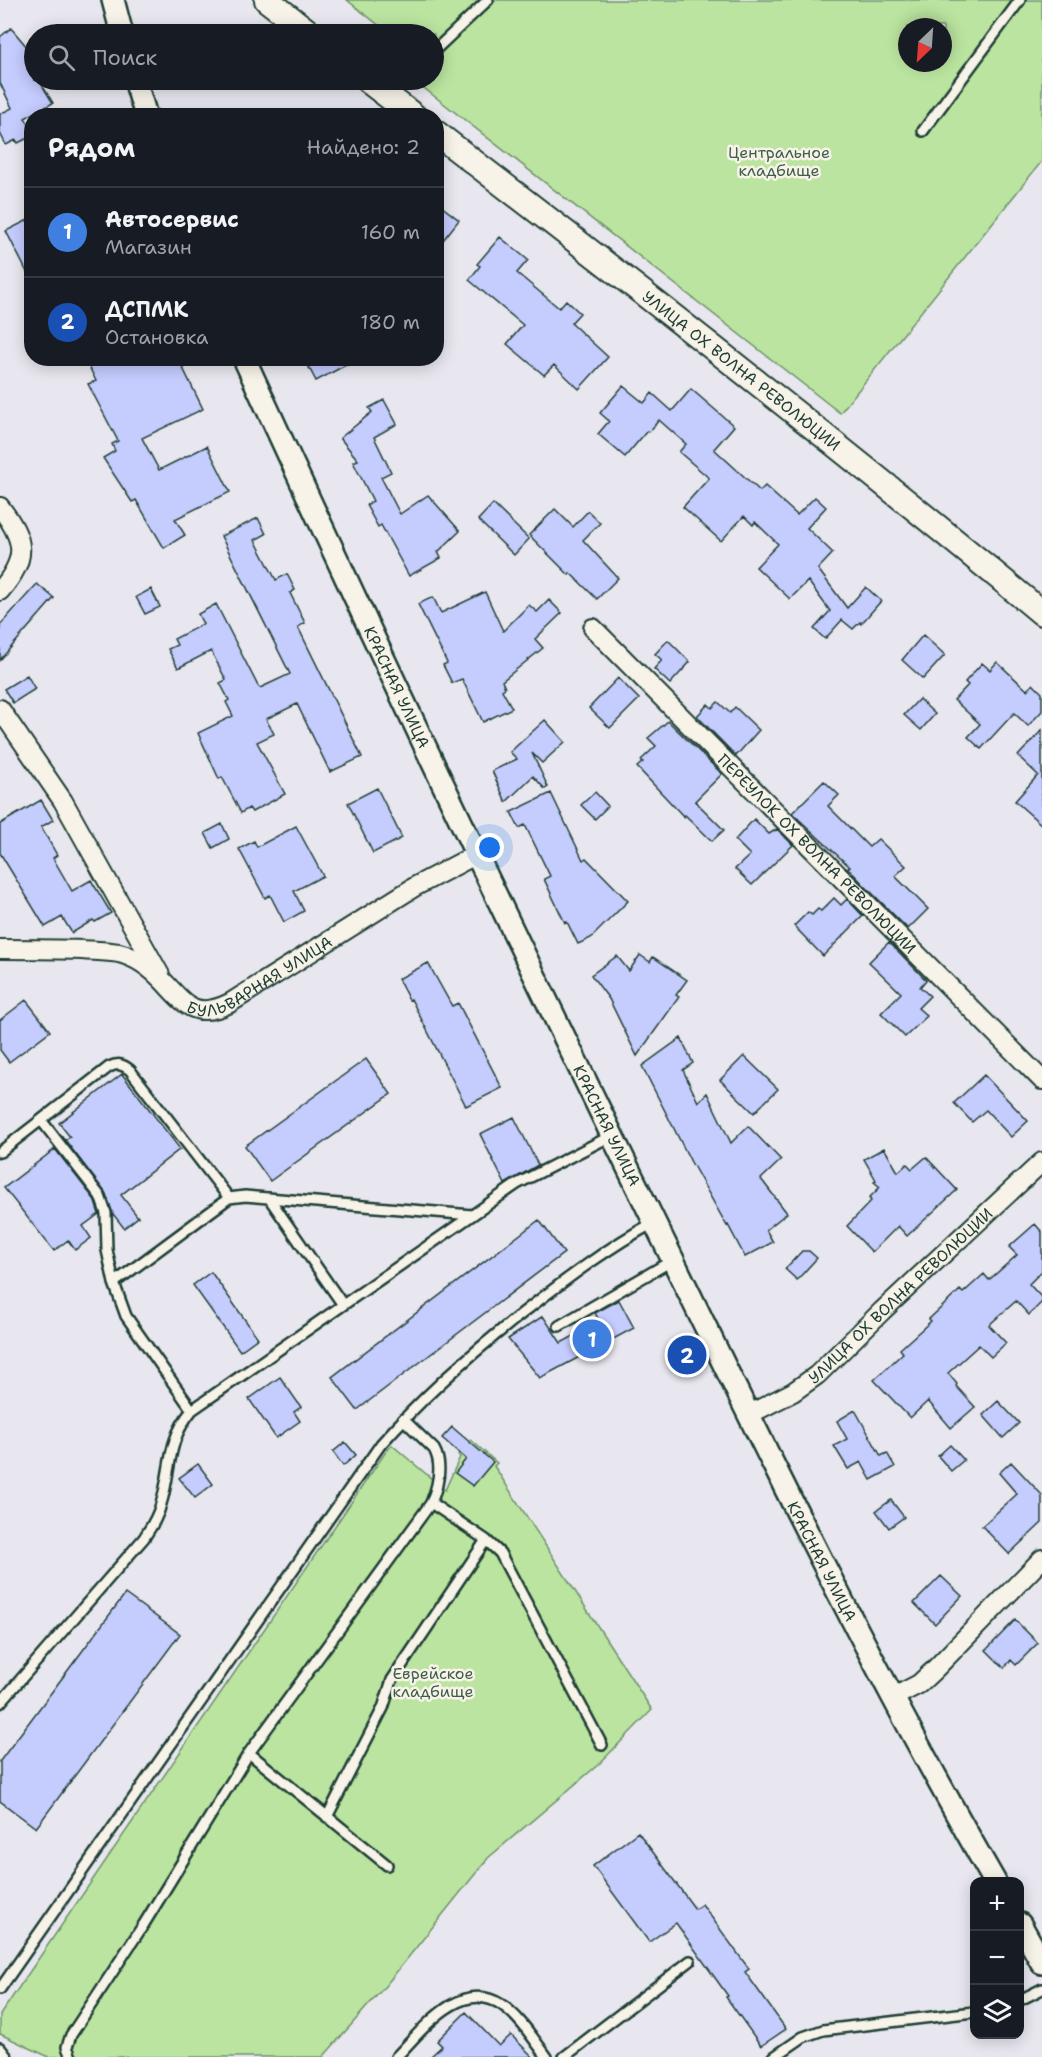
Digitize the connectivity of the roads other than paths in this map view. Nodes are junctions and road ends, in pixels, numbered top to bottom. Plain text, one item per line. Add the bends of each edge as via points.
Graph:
1 (113, 0) edge
2 (267, 0) edge
3 (488, 0) edge
4 (1020, 0) edge
5 (119, 24) edge
6 (298, 24) edge
7 (444, 42) edge
8 (138, 90) edge
9 (399, 90) edge
10 (144, 108) edge
11 (409, 108) edge
12 (923, 131) dead end
13 (444, 139) edge
14 (248, 366) edge
15 (0, 507) edge
16 (5, 585) edge
17 (1042, 613) edge
18 (593, 628) dead end
19 (0, 709) edge
20 (477, 854) junction
21 (0, 949) edge
22 (164, 981) junction
23 (1042, 1080) edge
24 (41, 1120) junction
25 (611, 1136) junction
26 (0, 1152) edge
27 (1042, 1162) edge
28 (230, 1198) junction
29 (269, 1198) junction
30 (472, 1215) junction
31 (653, 1223) junction
32 (673, 1260) junction
33 (114, 1283) junction
34 (343, 1305) junction
35 (559, 1326) dead end
36 (192, 1410) junction
37 (748, 1415) junction
38 (403, 1419) junction
39 (431, 1503) junction
40 (486, 1540) junction
41 (1042, 1559) edge
42 (892, 1698) junction
43 (0, 1703) edge
44 (602, 1745) dead end
45 (249, 1753) junction
46 (327, 1817) junction
47 (387, 1865) dead end
48 (993, 1877) edge
49 (1024, 1931) edge
50 (690, 1961) dead end
51 (1042, 1963) edge
52 (0, 1989) edge
53 (1042, 1989) edge
54 (1024, 1998) edge
55 (970, 2013) edge
56 (0, 2048) edge
57 (8, 2057) edge
58 (71, 2057) edge
59 (396, 2057) edge
60 (547, 2057) edge
61 (564, 2057) edge
62 (774, 2057) edge

1 - 5 street
2 - 6 main road
3 - 7 lane
4 - 12 lane
8 - 10 street
9 - 11 main road
13 - 17 main road, УЛИЦА ОХ ВОЛНА РЕВОЛЮЦИИ via 700,335
14 - 20 street, КРАСНАЯ УЛИЦА
15 - 16 street via 14,528 21,552 20,562
18 - 23 street, ПЕРЕУЛОК ОХ ВОЛНА РЕВОЛЮЦИИ
19 - 22 street via 63,801
20 - 22 street, БУЛЬВАРНАЯ УЛИЦА via 416,886 219,1008 206,1011 186,1005
20 - 25 street, КРАСНАЯ УЛИЦА
21 - 22 street, БУЛЬВАРНАЯ УЛИЦА via 52,948 120,954 147,967
24 - 26 lane
24 - 28 lane via 110,1066 123,1065
24 - 33 lane via 100,1196 106,1212 107,1250
25 - 30 lane via 517,1184
25 - 31 street, КРАСНАЯ УЛИЦА
27 - 37 street, УЛИЦА ОХ ВОЛНА РЕВОЛЮЦИИ via 817,1375 794,1392
28 - 29 lane
28 - 33 lane
29 - 30 lane
29 - 34 lane
30 - 34 lane
31 - 32 street, КРАСНАЯ УЛИЦА
31 - 38 lane via 615,1245 508,1324 451,1371
32 - 35 lane
32 - 37 street, КРАСНАЯ УЛИЦА
33 - 36 lane via 126,1316
34 - 36 lane
36 - 43 lane via 173,1440 161,1504 149,1529
37 - 42 street, КРАСНАЯ УЛИЦА
38 - 39 lane via 434,1449 439,1460
38 - 52 lane via 363,1467
39 - 40 lane
39 - 45 lane
40 - 44 lane via 500,1553
40 - 46 lane via 392,1680 383,1708
41 - 42 street via 919,1684
42 - 48 street, КРАСНАЯ УЛИЦА
45 - 46 lane
45 - 58 lane via 71,2035 67,2047
46 - 47 lane
49 - 51 street
50 - 61 lane
53 - 54 lane
55 - 62 lane via 823,2030 803,2037
56 - 57 lane
59 - 60 lane via 442,2012 472,1997 501,2005

